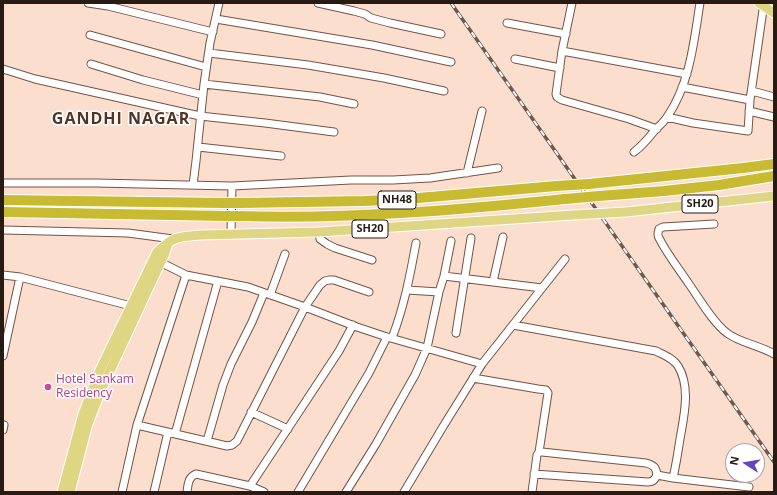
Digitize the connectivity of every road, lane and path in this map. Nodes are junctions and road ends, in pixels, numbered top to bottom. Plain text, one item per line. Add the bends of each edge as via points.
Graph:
1 (88, 3) edge
2 (318, 3) edge
3 (571, 3) edge
4 (700, 3) edge
5 (217, 4) edge
6 (762, 4) edge
7 (774, 13) edge
8 (216, 19) junction
9 (507, 23) dead end
10 (213, 32) junction
11 (441, 34) dead end
12 (566, 34) junction
13 (90, 35) dead end
14 (562, 51) junction
15 (209, 53) junction
16 (515, 59) dead end
17 (451, 62) dead end
18 (91, 64) dead end
19 (206, 67) junction
20 (560, 68) junction
21 (3, 69) edge
22 (687, 74) junction
23 (204, 84) junction
24 (682, 87) junction
25 (444, 91) dead end
26 (752, 91) junction
27 (203, 95) junction
28 (774, 97) edge
29 (750, 100) junction
30 (354, 104) dead end
31 (482, 111) dead end
32 (749, 111) junction
33 (200, 116) junction
34 (774, 117) edge
35 (667, 118) junction
36 (656, 129) junction
37 (334, 132) dead end
38 (198, 147) junction
39 (634, 152) dead end
40 (282, 156) dead end
41 (774, 164) edge
42 (498, 168) dead end
43 (467, 173) junction
44 (774, 176) edge
45 (3, 183) edge
46 (193, 185) junction
47 (232, 186) junction
48 (774, 196) edge
49 (3, 200) edge
50 (3, 212) edge
51 (714, 224) dead end
52 (3, 230) edge
53 (319, 232) junction
54 (231, 234) junction
55 (503, 237) dead end
56 (471, 238) dead end
57 (170, 241) junction
58 (450, 241) dead end
59 (416, 243) dead end
60 (285, 254) dead end
61 (565, 258) dead end
62 (372, 260) dead end
63 (160, 262) junction
64 (186, 275) junction
65 (3, 276) edge
66 (444, 276) junction
67 (20, 278) junction
68 (465, 279) junction
69 (218, 281) junction
70 (493, 282) junction
71 (542, 288) junction
72 (407, 290) junction
73 (369, 292) dead end
74 (439, 292) junction
75 (267, 294) junction
76 (131, 306) junction
77 (305, 307) junction
78 (353, 325) junction
79 (513, 325) junction
80 (456, 334) dead end
81 (389, 337) junction
82 (426, 348) junction
83 (774, 354) edge
84 (3, 356) edge
85 (482, 364) junction
86 (473, 378) junction
87 (251, 412) junction
88 (137, 425) junction
89 (288, 429) junction
90 (172, 433) junction
91 (207, 441) junction
92 (539, 452) junction
93 (534, 474) junction
94 (657, 475) junction
95 (673, 478) junction
96 (250, 486) junction
97 (749, 487) dead end
98 (62, 492) edge
99 (70, 492) edge
100 (122, 492) edge
101 (154, 492) edge
102 (187, 492) edge
103 (264, 492) edge
104 (298, 492) edge
105 (346, 492) edge
106 (404, 492) edge
107 (532, 492) edge

1 - 10 street
2 - 11 street
3 - 12 street
4 - 22 street
5 - 8 street
6 - 7 main road
6 - 26 street
8 - 10 street
8 - 17 street via 372,45
9 - 12 street
10 - 15 street
12 - 14 street
13 - 19 street
14 - 20 street
14 - 22 street
15 - 19 street
15 - 25 street via 323,68
16 - 20 street
18 - 27 street
19 - 23 street
20 - 36 street via 556,94 559,99
21 - 33 street via 35,79
22 - 24 street
23 - 27 street
23 - 30 street via 320,97
24 - 29 street
24 - 35 street
26 - 28 street
26 - 29 street
27 - 33 street
29 - 32 street
31 - 43 street
32 - 34 street
32 - 35 street via 748,131
33 - 37 street
33 - 38 street
35 - 36 street
36 - 39 street
38 - 40 street
38 - 46 street
41 - 49 highway, NH48, bridge via 589,184 364,202
42 - 43 street
43 - 47 street via 393,180
44 - 50 highway, NH48, bridge via 664,191 403,213 281,217
45 - 46 street
46 - 47 street
47 - 54 street
48 - 53 main road, SH20, bridge via 626,212
51 - 83 street via 663,227 659,229 658,237 720,328 732,336
52 - 57 street via 128,233
53 - 54 main road, SH20
53 - 62 street via 320,239 327,244
54 - 57 main road, SH20 via 184,236
55 - 70 street
56 - 68 street
57 - 63 main road
57 - 76 main road via 157,252
58 - 66 street
59 - 72 street
60 - 75 street
61 - 71 street
63 - 64 street
63 - 99 main road via 101,390 87,427
64 - 69 street
64 - 88 street
65 - 67 street
66 - 68 street
66 - 74 street
67 - 76 street
67 - 84 street
68 - 70 street
68 - 80 street
69 - 75 street
69 - 90 street
70 - 71 street
71 - 79 street
72 - 74 street
72 - 81 street via 398,321
73 - 77 street via 329,280 320,285
74 - 82 street
75 - 77 street
75 - 91 street via 231,364
76 - 98 main road via 100,370 83,414
77 - 78 street
77 - 87 street
78 - 81 street
78 - 89 street via 339,352
79 - 85 street
79 - 95 street via 656,351 668,356 678,366 684,379 685,390 685,413
81 - 82 street
81 - 104 street
82 - 85 street
82 - 105 street via 412,381
85 - 86 street
86 - 92 street via 546,390 548,393
86 - 106 street
87 - 89 street
87 - 91 street via 237,441 232,445
88 - 90 street
88 - 100 street
89 - 96 street
90 - 91 street
90 - 101 street
92 - 93 street
92 - 94 street via 646,463 655,468
93 - 94 street via 648,482 652,482
93 - 107 street
94 - 95 street
95 - 97 street
96 - 102 street via 196,474 190,479
96 - 103 street

